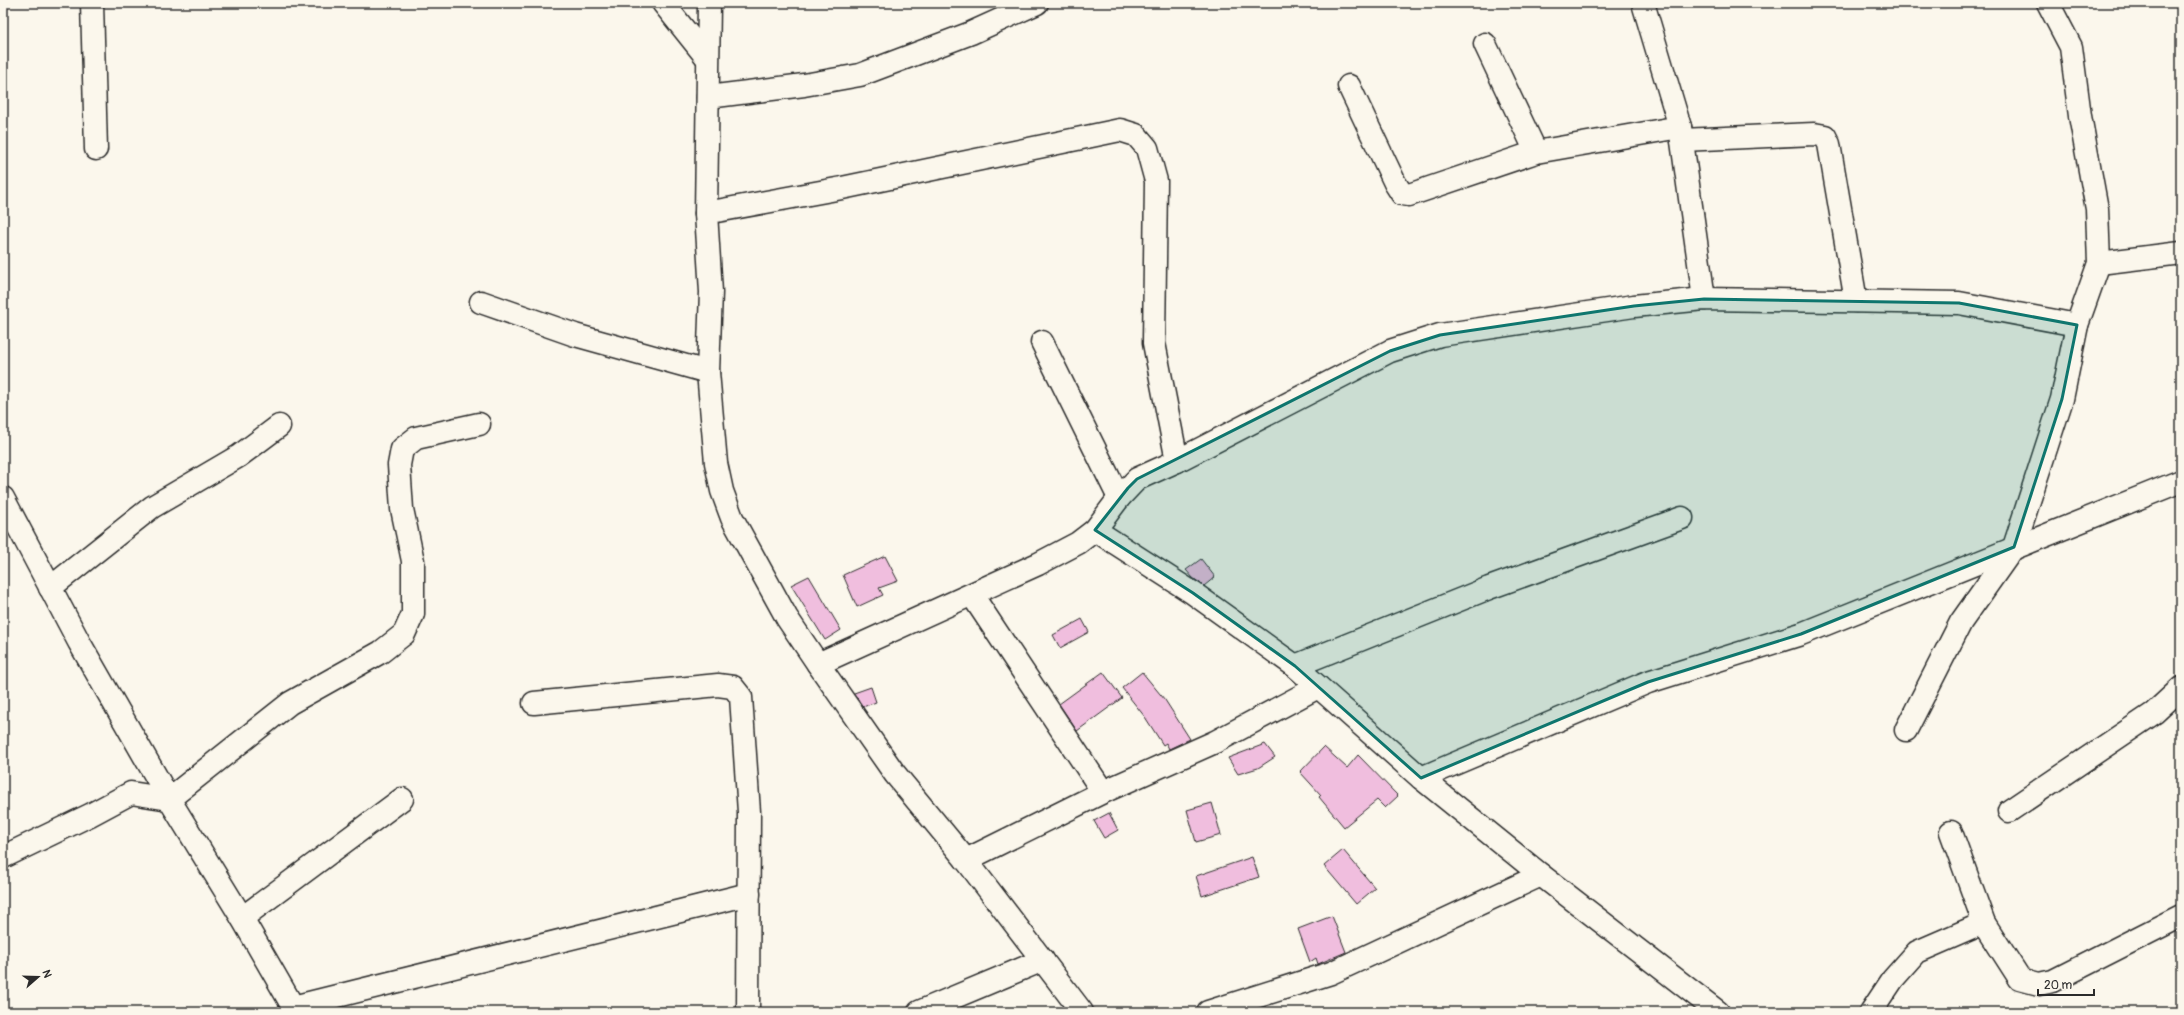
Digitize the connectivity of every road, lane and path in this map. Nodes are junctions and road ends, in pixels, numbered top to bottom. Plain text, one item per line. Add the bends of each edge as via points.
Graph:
1 (92, 3) edge
2 (663, 3) edge
3 (709, 3) edge
4 (1037, 3) edge
5 (1644, 3) edge
6 (2048, 3) edge
7 (1486, 44) dead end
8 (707, 58) junction
9 (1349, 86) dead end
10 (708, 97) junction
11 (1681, 134) junction
12 (96, 149) dead end
13 (1536, 152) junction
14 (706, 213) junction
15 (2181, 253) edge
16 (2099, 263) junction
17 (1704, 299) junction
18 (480, 302) dead end
19 (1856, 302) junction
20 (2078, 324) junction
21 (1042, 342) dead end
22 (708, 372) junction
23 (479, 424) dead end
24 (279, 426) dead end
25 (1177, 461) junction
26 (2181, 481) edge
27 (3, 498) edge
28 (1119, 498) junction
29 (1682, 518) dead end
30 (1095, 530) junction
31 (2014, 547) junction
32 (50, 588) junction
33 (972, 595) junction
34 (818, 664) junction
35 (1295, 666) junction
36 (1318, 687) junction
37 (2181, 688) edge
38 (534, 703) dead end
39 (1906, 730) dead end
40 (1421, 778) junction
41 (1102, 792) junction
42 (169, 799) junction
43 (402, 799) dead end
44 (2009, 811) dead end
45 (1951, 832) dead end
46 (3, 857) edge
47 (966, 860) junction
48 (1541, 875) junction
49 (749, 894) junction
50 (2181, 916) edge
51 (242, 918) junction
52 (1984, 923) junction
53 (1043, 960) junction
54 (295, 1010) edge
55 (748, 1012) edge
56 (919, 1012) edge
57 (1082, 1012) edge
58 (1208, 1012) edge
59 (1718, 1012) edge
60 (1871, 1012) edge

1 - 12 street
2 - 8 street
3 - 8 street
4 - 10 street via 971,33 860,75
5 - 11 street
6 - 16 street via 2071,47 2080,116 2097,208
7 - 13 street
8 - 10 street
9 - 13 street via 1402,194 1409,195
10 - 14 street
11 - 13 street
11 - 17 street
11 - 19 street via 1825,136 1829,144
14 - 22 street via 711,292
14 - 25 street via 842,188 1120,130 1136,135 1148,148 1156,182 1154,343
15 - 16 street
16 - 20 street
17 - 19 street
17 - 25 street via 1484,327 1415,342 1390,351
18 - 22 street via 575,335
19 - 20 street via 1959,303
20 - 31 street via 2062,399
21 - 28 street
22 - 34 street via 716,463 722,492 732,518 787,618
23 - 42 street via 416,438 402,449 399,465 402,509 413,561 413,614 404,634 381,652 290,703
24 - 32 street via 238,456 152,507
25 - 28 street via 1137,479
26 - 31 street
27 - 32 street
28 - 30 street
29 - 35 street via 1489,588
30 - 33 street via 1065,550
30 - 35 street via 1192,593
31 - 39 street via 1960,622
31 - 40 street via 1801,634 1648,682
32 - 42 street
33 - 34 street
33 - 41 street
34 - 47 street via 895,774
35 - 36 street
36 - 40 street
36 - 41 street via 1215,742
37 - 44 street via 2154,712
38 - 49 street via 718,686 733,687 742,697 749,812
40 - 48 street
41 - 47 street
42 - 46 street via 131,793
42 - 51 street
43 - 51 street
45 - 52 street
47 - 53 street
48 - 58 street via 1331,973
48 - 59 street
49 - 54 street
49 - 55 street
50 - 52 street via 2053,981 2039,984 2020,979
51 - 54 street
52 - 60 street via 1917,952 1893,979
53 - 56 street
53 - 57 street

